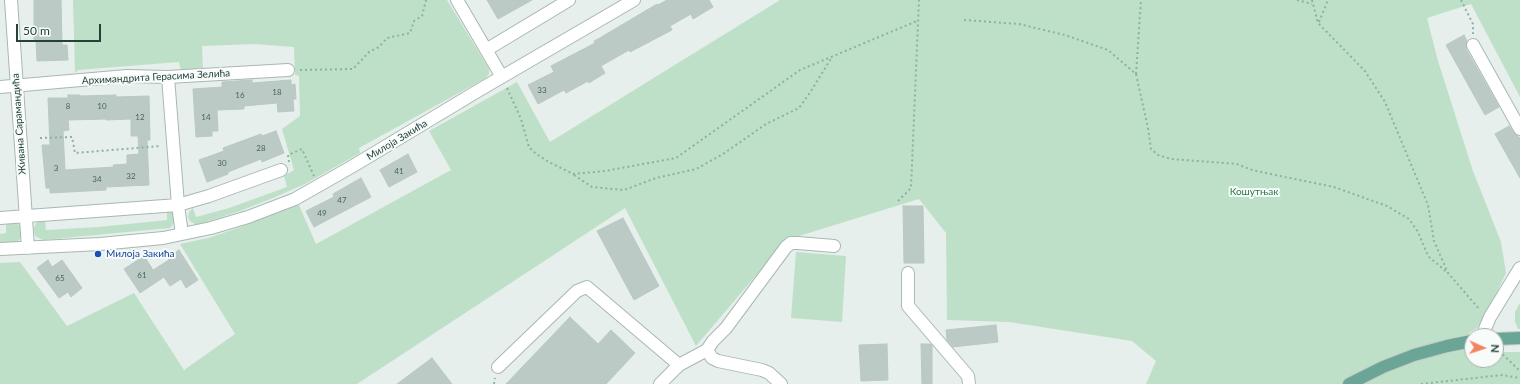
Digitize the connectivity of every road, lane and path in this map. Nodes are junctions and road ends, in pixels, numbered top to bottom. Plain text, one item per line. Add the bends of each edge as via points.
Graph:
1 (11, 0) edge
2 (426, 0) edge
3 (457, 0) edge
4 (569, 0) edge
5 (919, 0) edge
6 (1141, 0) edge
7 (1297, 0) edge
8 (1312, 0) edge
9 (1328, 0) edge
10 (1461, 0) edge
11 (632, 1) edge
12 (1312, 4) junction
13 (964, 20) dead end
14 (917, 21) junction
15 (1318, 23) junction
16 (1473, 45) joint
17 (486, 50) junction
18 (832, 56) junction
19 (288, 70) joint
20 (1136, 74) junction
21 (168, 77) junction
22 (502, 77) junction
23 (16, 86) junction
24 (0, 87) edge
25 (1520, 129) edge
26 (40, 138) dead end
27 (173, 145) junction
28 (282, 168) joint
29 (573, 174) junction
30 (315, 179) dead end
31 (898, 201) dead end
32 (178, 205) junction
33 (25, 216) junction
34 (0, 218) edge
35 (182, 234) junction
36 (834, 246) dead end
37 (28, 248) junction
38 (0, 249) edge
39 (1520, 268) edge
40 (908, 273) dead end
41 (1448, 273) junction
42 (1486, 328) edge
43 (1487, 328) edge
44 (1520, 338) edge
45 (1504, 339) edge
46 (1464, 343) edge
47 (707, 350) junction
48 (1504, 355) edge
49 (679, 364) junction
50 (498, 367) dead end
51 (1520, 371) edge
52 (1520, 378) edge
53 (660, 384) edge
54 (781, 384) edge
55 (969, 384) edge
56 (1349, 384) edge
57 (1421, 384) edge

1 - 23 street, Живана Сарамандића
2 - 19 path via 422,16 414,20 410,33 387,38 353,69
3 - 17 street
4 - 17 street
5 - 14 path
6 - 20 path
7 - 12 path
8 - 12 path
9 - 15 path
10 - 16 path via 1473,24
11 - 22 street, Милоја Закића
12 - 15 path
13 - 20 path via 1019,24 1065,35 1108,50
14 - 18 path
14 - 31 path via 911,188
15 - 41 path via 1364,71 1385,102 1428,205 1434,241
16 - 25 street
17 - 22 street
18 - 29 path via 800,70 676,158
18 - 29 path via 799,108 766,124 696,169 656,178 624,190 592,187
19 - 21 street, Архимандрита Герасима Зелића
20 - 41 path via 1151,149 1158,155 1172,159 1237,164 1252,170 1334,186 1387,206 1409,219 1418,232 1428,256
21 - 23 street, Архимандрита Герасима Зелића via 127,76
21 - 27 street
22 - 29 path via 521,119 530,147 547,161
22 - 35 street, Милоја Закића via 295,199 248,217
23 - 24 street, Архимандрита Герасима Зелића
23 - 33 street, Живана Сарамандића
26 - 27 path via 72,137 75,153
27 - 32 street
28 - 30 path via 290,162 288,155 302,149
28 - 32 street
32 - 33 street
32 - 35 street
33 - 34 street
33 - 37 street, Живана Сарамандића
35 - 37 street, Милоја Закића via 100,244
36 - 47 street via 791,243 786,247
37 - 38 street, Милоја Закића
39 - 43 street via 1500,298
40 - 55 street via 908,306 968,376
41 - 42 path via 1485,315
44 - 45 main road
46 - 56 main road via 1414,355
47 - 49 street
47 - 54 street via 712,358 718,361 762,370
48 - 51 path
49 - 50 street via 587,287 577,291
49 - 53 street
52 - 57 path via 1502,375

